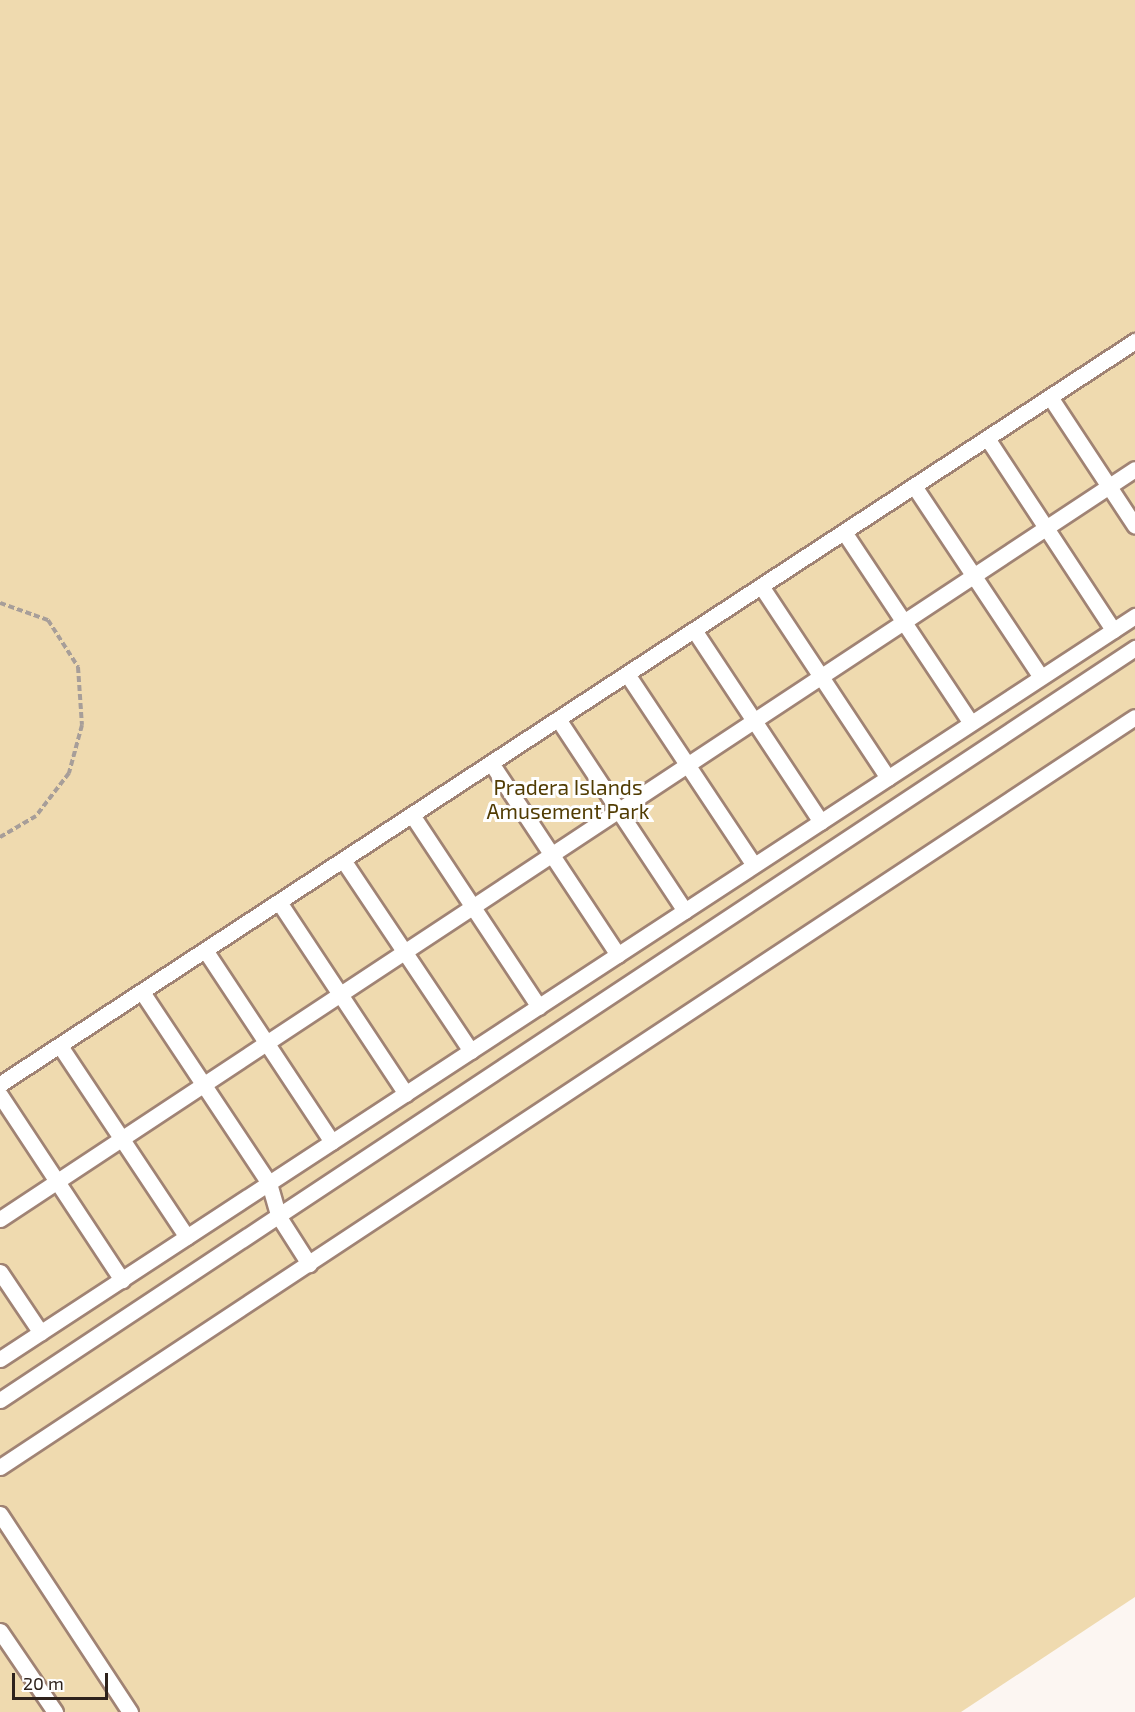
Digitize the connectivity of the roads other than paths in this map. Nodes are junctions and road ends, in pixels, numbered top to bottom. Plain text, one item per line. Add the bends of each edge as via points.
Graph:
1 (1134, 344) edge
2 (1050, 397) junction
3 (987, 438) junction
4 (1135, 469) edge
5 (914, 486) junction
6 (1109, 486) junction
7 (1135, 526) edge
8 (1046, 528) junction
9 (844, 532) junction
10 (974, 575) junction
11 (761, 586) junction
12 (1135, 616) edge
13 (904, 622) junction
14 (694, 630) junction
15 (1113, 630) junction
16 (1135, 648) edge
17 (627, 674) junction
18 (821, 676) junction
19 (1041, 677) junction
20 (1135, 717) edge
21 (558, 719) junction
22 (754, 721) junction
23 (971, 723) junction
24 (490, 763) junction
25 (687, 765) junction
26 (888, 778) junction
27 (618, 810) junction
28 (412, 815) junction
29 (821, 822) junction
30 (551, 855) junction
31 (344, 860) junction
32 (754, 866) junction
33 (279, 902) junction
34 (472, 907) junction
35 (685, 911) junction
36 (205, 950) junction
37 (405, 951) junction
38 (618, 955) junction
39 (142, 992) junction
40 (340, 994) junction
41 (539, 1006) junction
42 (266, 1043) junction
43 (60, 1046) junction
44 (471, 1051) junction
45 (0, 1084) edge
46 (204, 1084) junction
47 (406, 1094) junction
48 (0, 1095) edge
49 (122, 1138) junction
50 (332, 1142) junction
51 (57, 1181) junction
52 (269, 1183) junction
53 (279, 1217) junction
54 (0, 1219) edge
55 (187, 1237) junction
56 (309, 1264) junction
57 (0, 1272) edge
58 (122, 1280) junction
59 (41, 1333) junction
60 (0, 1359) edge
61 (0, 1400) edge
62 (0, 1467) edge
63 (0, 1514) edge
64 (0, 1631) edge
65 (55, 1712) edge
66 (130, 1712) edge

1 - 2 lane
2 - 3 lane
2 - 6 lane
3 - 5 lane
3 - 8 lane
4 - 6 lane
5 - 9 lane
5 - 10 lane
6 - 7 lane
6 - 8 lane
8 - 10 lane
8 - 15 lane
9 - 11 lane
9 - 13 lane
10 - 13 lane
10 - 19 lane
11 - 14 lane
11 - 18 lane
12 - 15 lane
13 - 18 lane
13 - 23 lane
14 - 17 lane
14 - 22 lane
15 - 19 lane
16 - 53 lane
17 - 21 lane
17 - 25 lane
18 - 22 lane
18 - 26 lane
19 - 23 lane
20 - 56 lane
21 - 24 lane
21 - 27 lane
22 - 25 lane
22 - 29 lane
23 - 26 lane
24 - 28 lane
24 - 30 lane
25 - 27 lane
25 - 32 lane
26 - 29 lane
27 - 30 lane
27 - 35 lane
28 - 31 lane
28 - 34 lane
29 - 32 lane
30 - 34 lane
30 - 38 lane
31 - 33 lane
31 - 37 lane
32 - 35 lane
33 - 36 lane
33 - 40 lane
34 - 37 lane
34 - 41 lane
35 - 38 lane
36 - 39 lane
36 - 42 lane
37 - 40 lane
37 - 44 lane
38 - 41 lane
39 - 43 lane
39 - 46 lane
40 - 42 lane
40 - 47 lane
41 - 44 lane
42 - 46 lane
42 - 50 lane
43 - 45 lane
43 - 49 lane
44 - 47 lane
46 - 49 lane
46 - 52 lane
47 - 50 lane
48 - 51 lane
49 - 51 lane
49 - 55 lane
50 - 52 lane
51 - 54 lane
51 - 58 lane
52 - 53 lane
52 - 55 lane
53 - 56 lane
53 - 61 lane
55 - 58 lane
56 - 62 lane
57 - 59 lane
58 - 59 lane
59 - 60 lane
63 - 66 lane
64 - 65 lane

